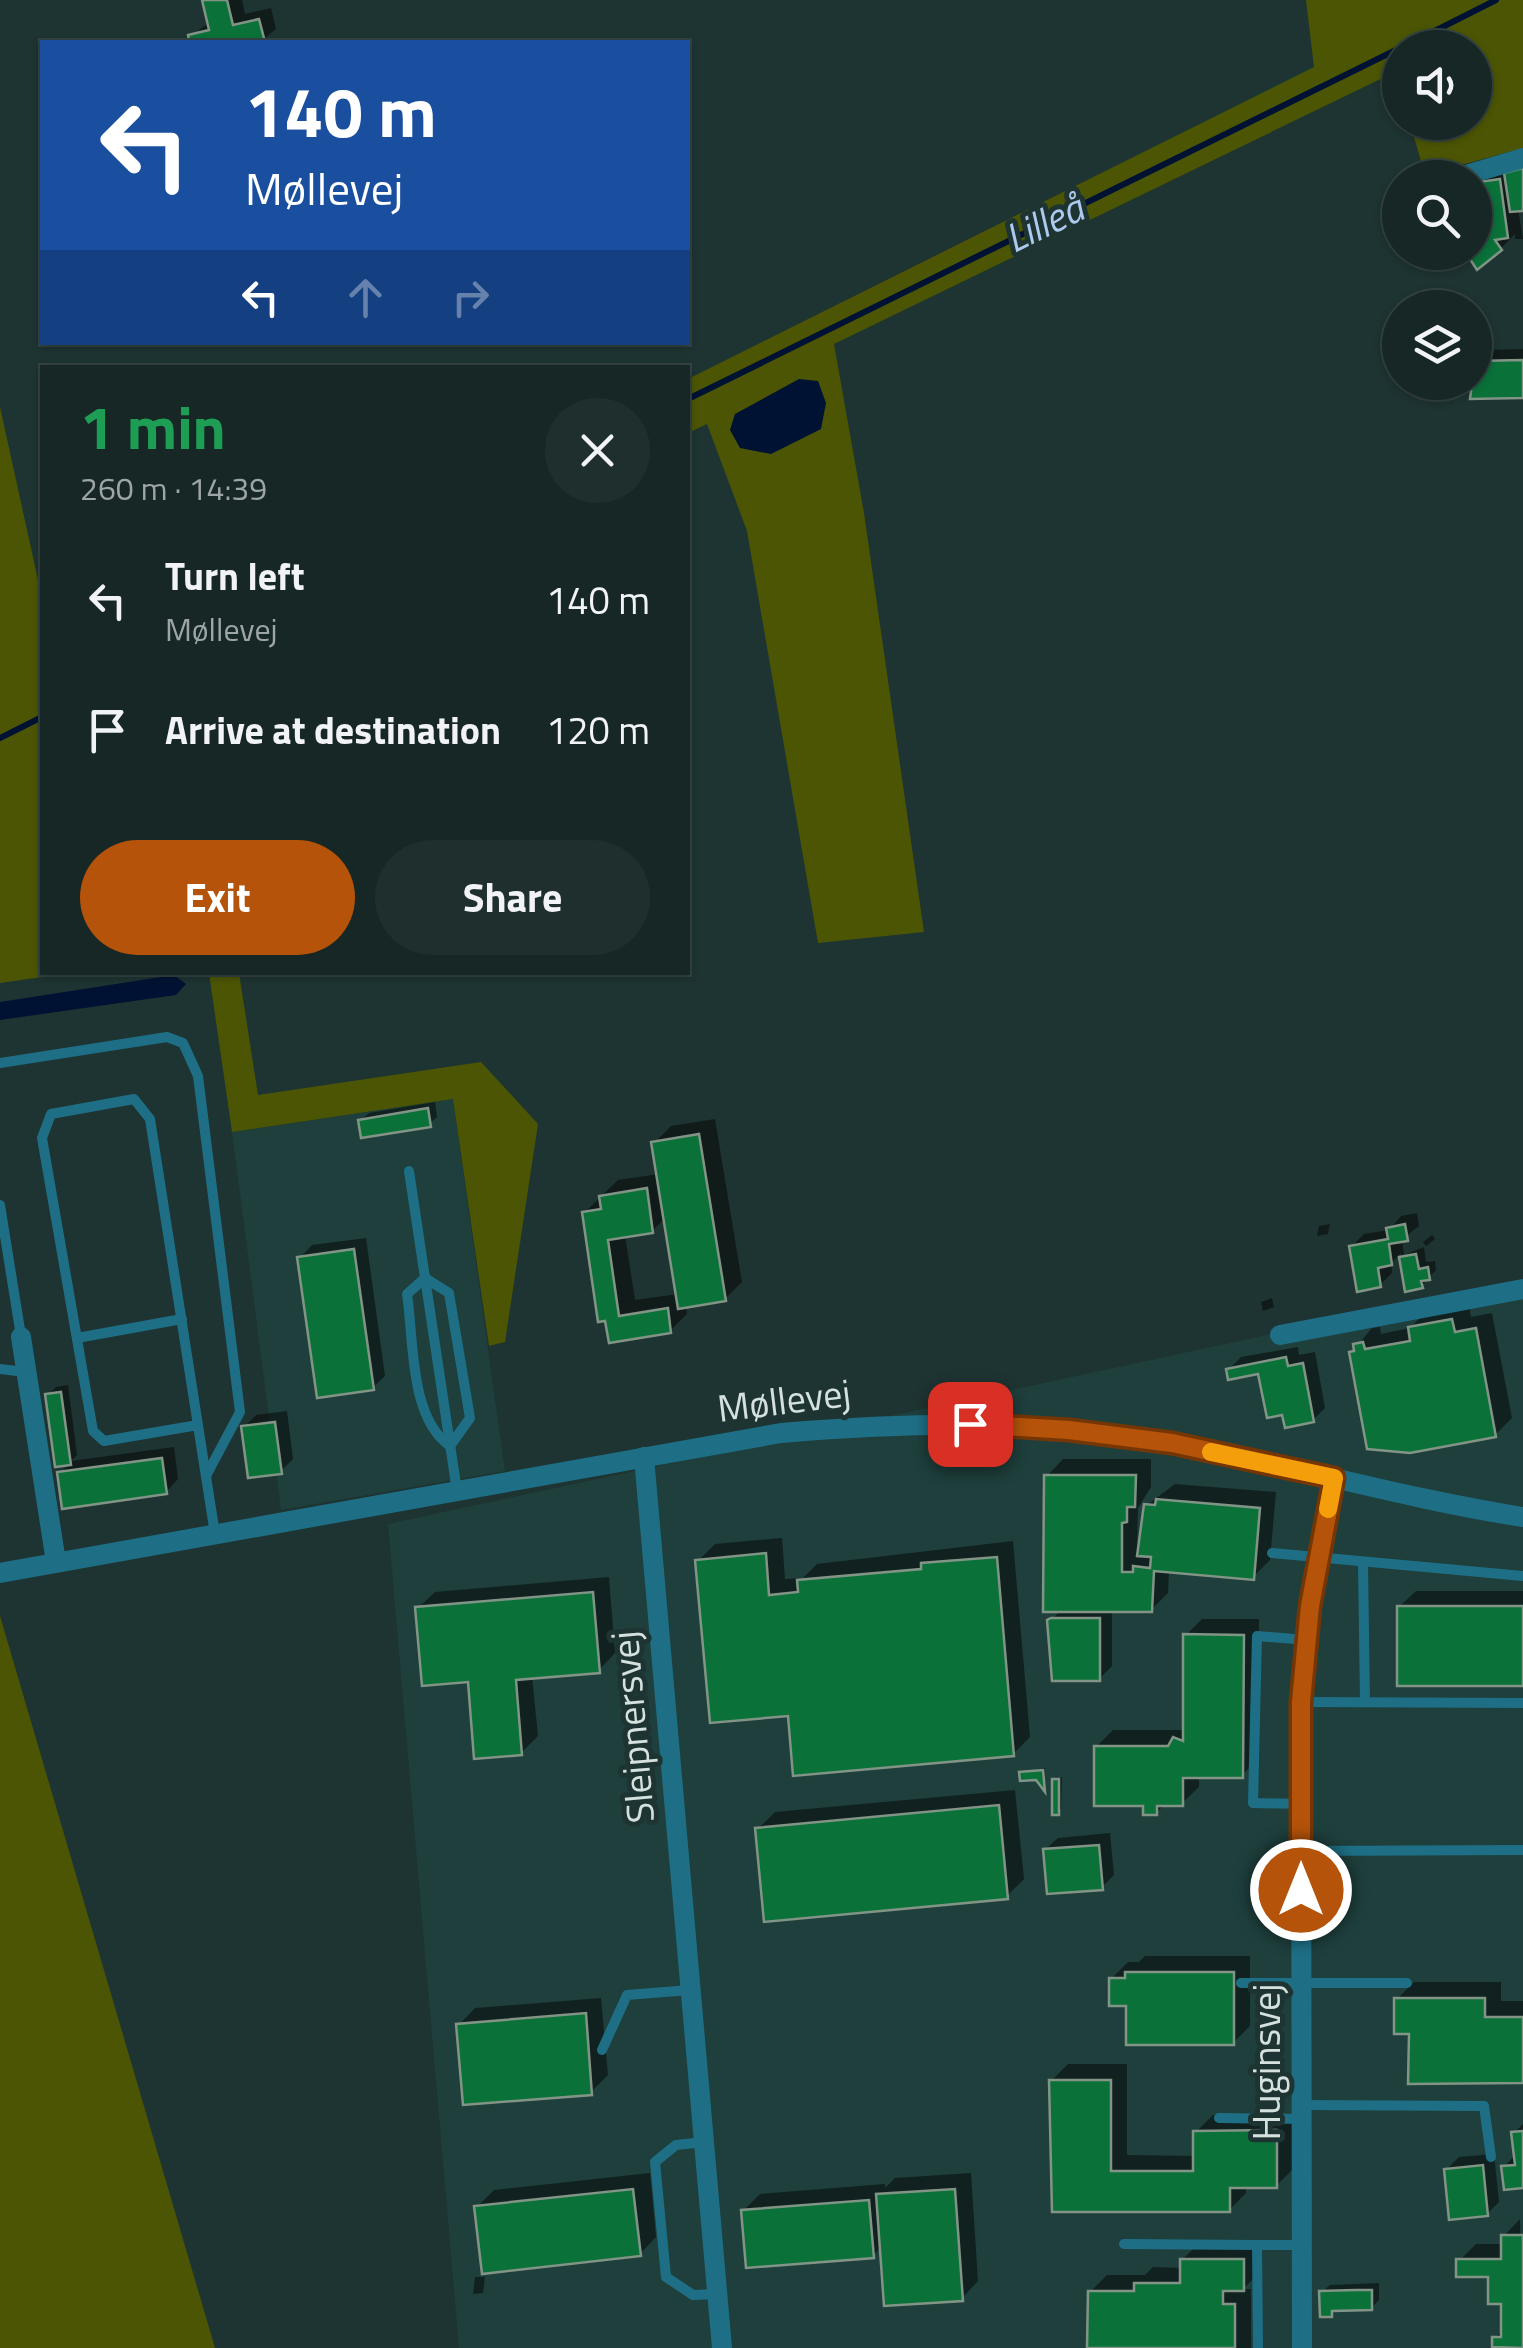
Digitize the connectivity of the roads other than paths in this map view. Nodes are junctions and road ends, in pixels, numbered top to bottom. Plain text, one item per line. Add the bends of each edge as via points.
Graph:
1 (1523, 158) edge
2 (1492, 167) edge
3 (0, 1064) edge
4 (409, 1171) dead end
5 (0, 1205) edge
6 (425, 1278) junction
7 (1523, 1289) edge
8 (182, 1319) junction
9 (1280, 1335) dead end
10 (21, 1338) joint
11 (76, 1338) junction
12 (0, 1369) edge
13 (26, 1372) junction
14 (198, 1425) junction
15 (450, 1446) junction
16 (644, 1458) junction
17 (206, 1476) junction
18 (1334, 1478) junction
19 (457, 1491) junction
20 (1523, 1517) edge
21 (215, 1534) junction
22 (1272, 1553) dead end
23 (1319, 1559) junction
24 (56, 1562) junction
25 (1362, 1563) junction
26 (0, 1573) edge
27 (1523, 1576) edge
28 (1307, 1640) junction
29 (1301, 1702) junction
30 (1364, 1702) junction
31 (1523, 1703) edge
32 (1301, 1804) junction
33 (1522, 1850) edge
34 (1301, 1851) junction
35 (1302, 1981) junction
36 (1407, 1983) dead end
37 (1242, 1984) dead end
38 (691, 1990) junction
39 (602, 2050) dead end
40 (1302, 2112) junction
41 (1219, 2118) dead end
42 (704, 2142) junction
43 (1491, 2157) dead end
44 (1124, 2244) dead end
45 (1302, 2245) junction
46 (1257, 2246) junction
47 (718, 2294) junction
48 (722, 2348) edge
49 (1258, 2348) edge
50 (1302, 2348) edge

1 - 2 street
3 - 17 lane via 167,1036 183,1044 198,1076 240,1412
4 - 6 lane
5 - 10 lane
6 - 15 lane
6 - 15 lane via 407,1294 423,1402 438,1438
6 - 15 lane via 449,1293 465,1383 470,1418
7 - 9 street
8 - 11 lane
8 - 11 lane via 150,1119 134,1100 51,1114 42,1138
8 - 14 lane
10 - 13 street
11 - 14 lane via 93,1431 104,1442
12 - 13 lane
13 - 24 street
14 - 17 lane
15 - 19 lane
16 - 18 street, Møllevej via 781,1433 970,1424 1172,1443
16 - 19 street, Møllevej
16 - 38 street, Sleipnersvej
17 - 21 lane
18 - 20 street, Møllevej
18 - 23 street, Huginsvej
19 - 21 street, Møllevej
21 - 24 street, Møllevej
22 - 23 lane
23 - 25 lane
23 - 28 street, Huginsvej
24 - 26 street, Møllevej
25 - 27 lane
25 - 30 lane
28 - 29 street, Huginsvej
28 - 32 lane via 1257,1636 1252,1803
29 - 30 lane
29 - 32 street, Huginsvej
30 - 31 lane
32 - 34 street, Huginsvej
33 - 34 lane
34 - 35 street, Huginsvej
35 - 36 lane
35 - 37 lane
35 - 40 street, Huginsvej
38 - 39 lane via 627,1995
38 - 42 street, Sleipnersvej
40 - 41 lane
40 - 43 lane via 1484,2106
40 - 45 street, Huginsvej
42 - 47 street, Sleipnersvej
42 - 47 lane via 676,2146 656,2162 666,2277 694,2295
44 - 46 lane
45 - 46 lane
45 - 50 street, Huginsvej
46 - 49 lane
47 - 48 street, Sleipnersvej

